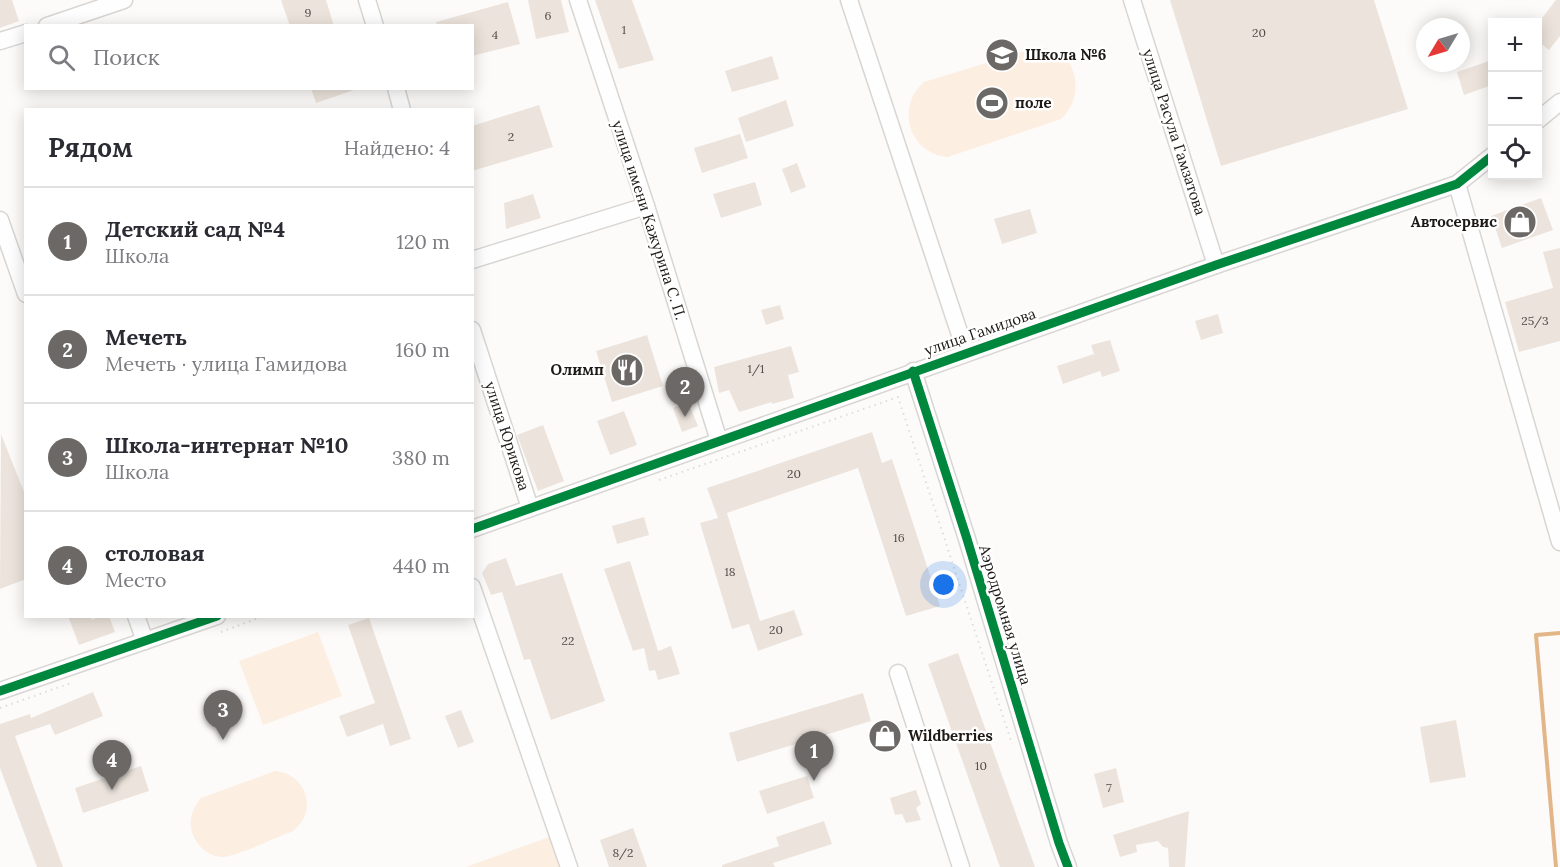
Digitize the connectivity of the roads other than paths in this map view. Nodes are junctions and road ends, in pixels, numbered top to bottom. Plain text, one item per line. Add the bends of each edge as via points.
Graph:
1 (124, 0) edge
2 (367, 0) edge
3 (578, 0) edge
4 (849, 0) edge
5 (1132, 0) edge
6 (53, 24) edge
7 (374, 24) edge
8 (24, 34) edge
9 (0, 41) edge
10 (397, 90) edge
11 (1560, 102) edge
12 (401, 108) edge
13 (1542, 117) edge
14 (1488, 159) edge
15 (1457, 184) junction
16 (646, 206) junction
17 (0, 220) edge
18 (474, 259) edge
19 (1216, 265) junction
20 (24, 288) edge
21 (474, 336) edge
22 (966, 353) junction
23 (913, 371) junction
24 (719, 441) junction
25 (530, 508) junction
26 (474, 527) edge
27 (1560, 542) edge
28 (474, 593) edge
29 (137, 618) edge
30 (211, 618) edge
31 (145, 641) junction
32 (898, 673) dead end
33 (0, 691) edge
34 (569, 867) edge
35 (961, 867) edge
36 (1068, 867) edge

1 - 6 street
2 - 7 street
3 - 16 street, улица имени Кажурина С. П.
4 - 22 street
5 - 19 street, улица Расула Гамзатова
8 - 9 street
10 - 12 street
11 - 13 street
14 - 15 street, улица Гамидова
15 - 19 street, улица Гамидова
15 - 27 street
16 - 18 street
16 - 24 street, улица имени Кажурина С. П.
17 - 20 street
19 - 22 street, улица Гамидова
21 - 25 street, улица Юрикова
22 - 23 street, улица Гамидова
23 - 24 street, улица Гамидова
23 - 36 street, Аэродромная улица
24 - 25 street, улица Гамидова
25 - 26 street, улица Гамидова
28 - 34 street
29 - 31 street
30 - 31 street
31 - 33 street
32 - 35 street

